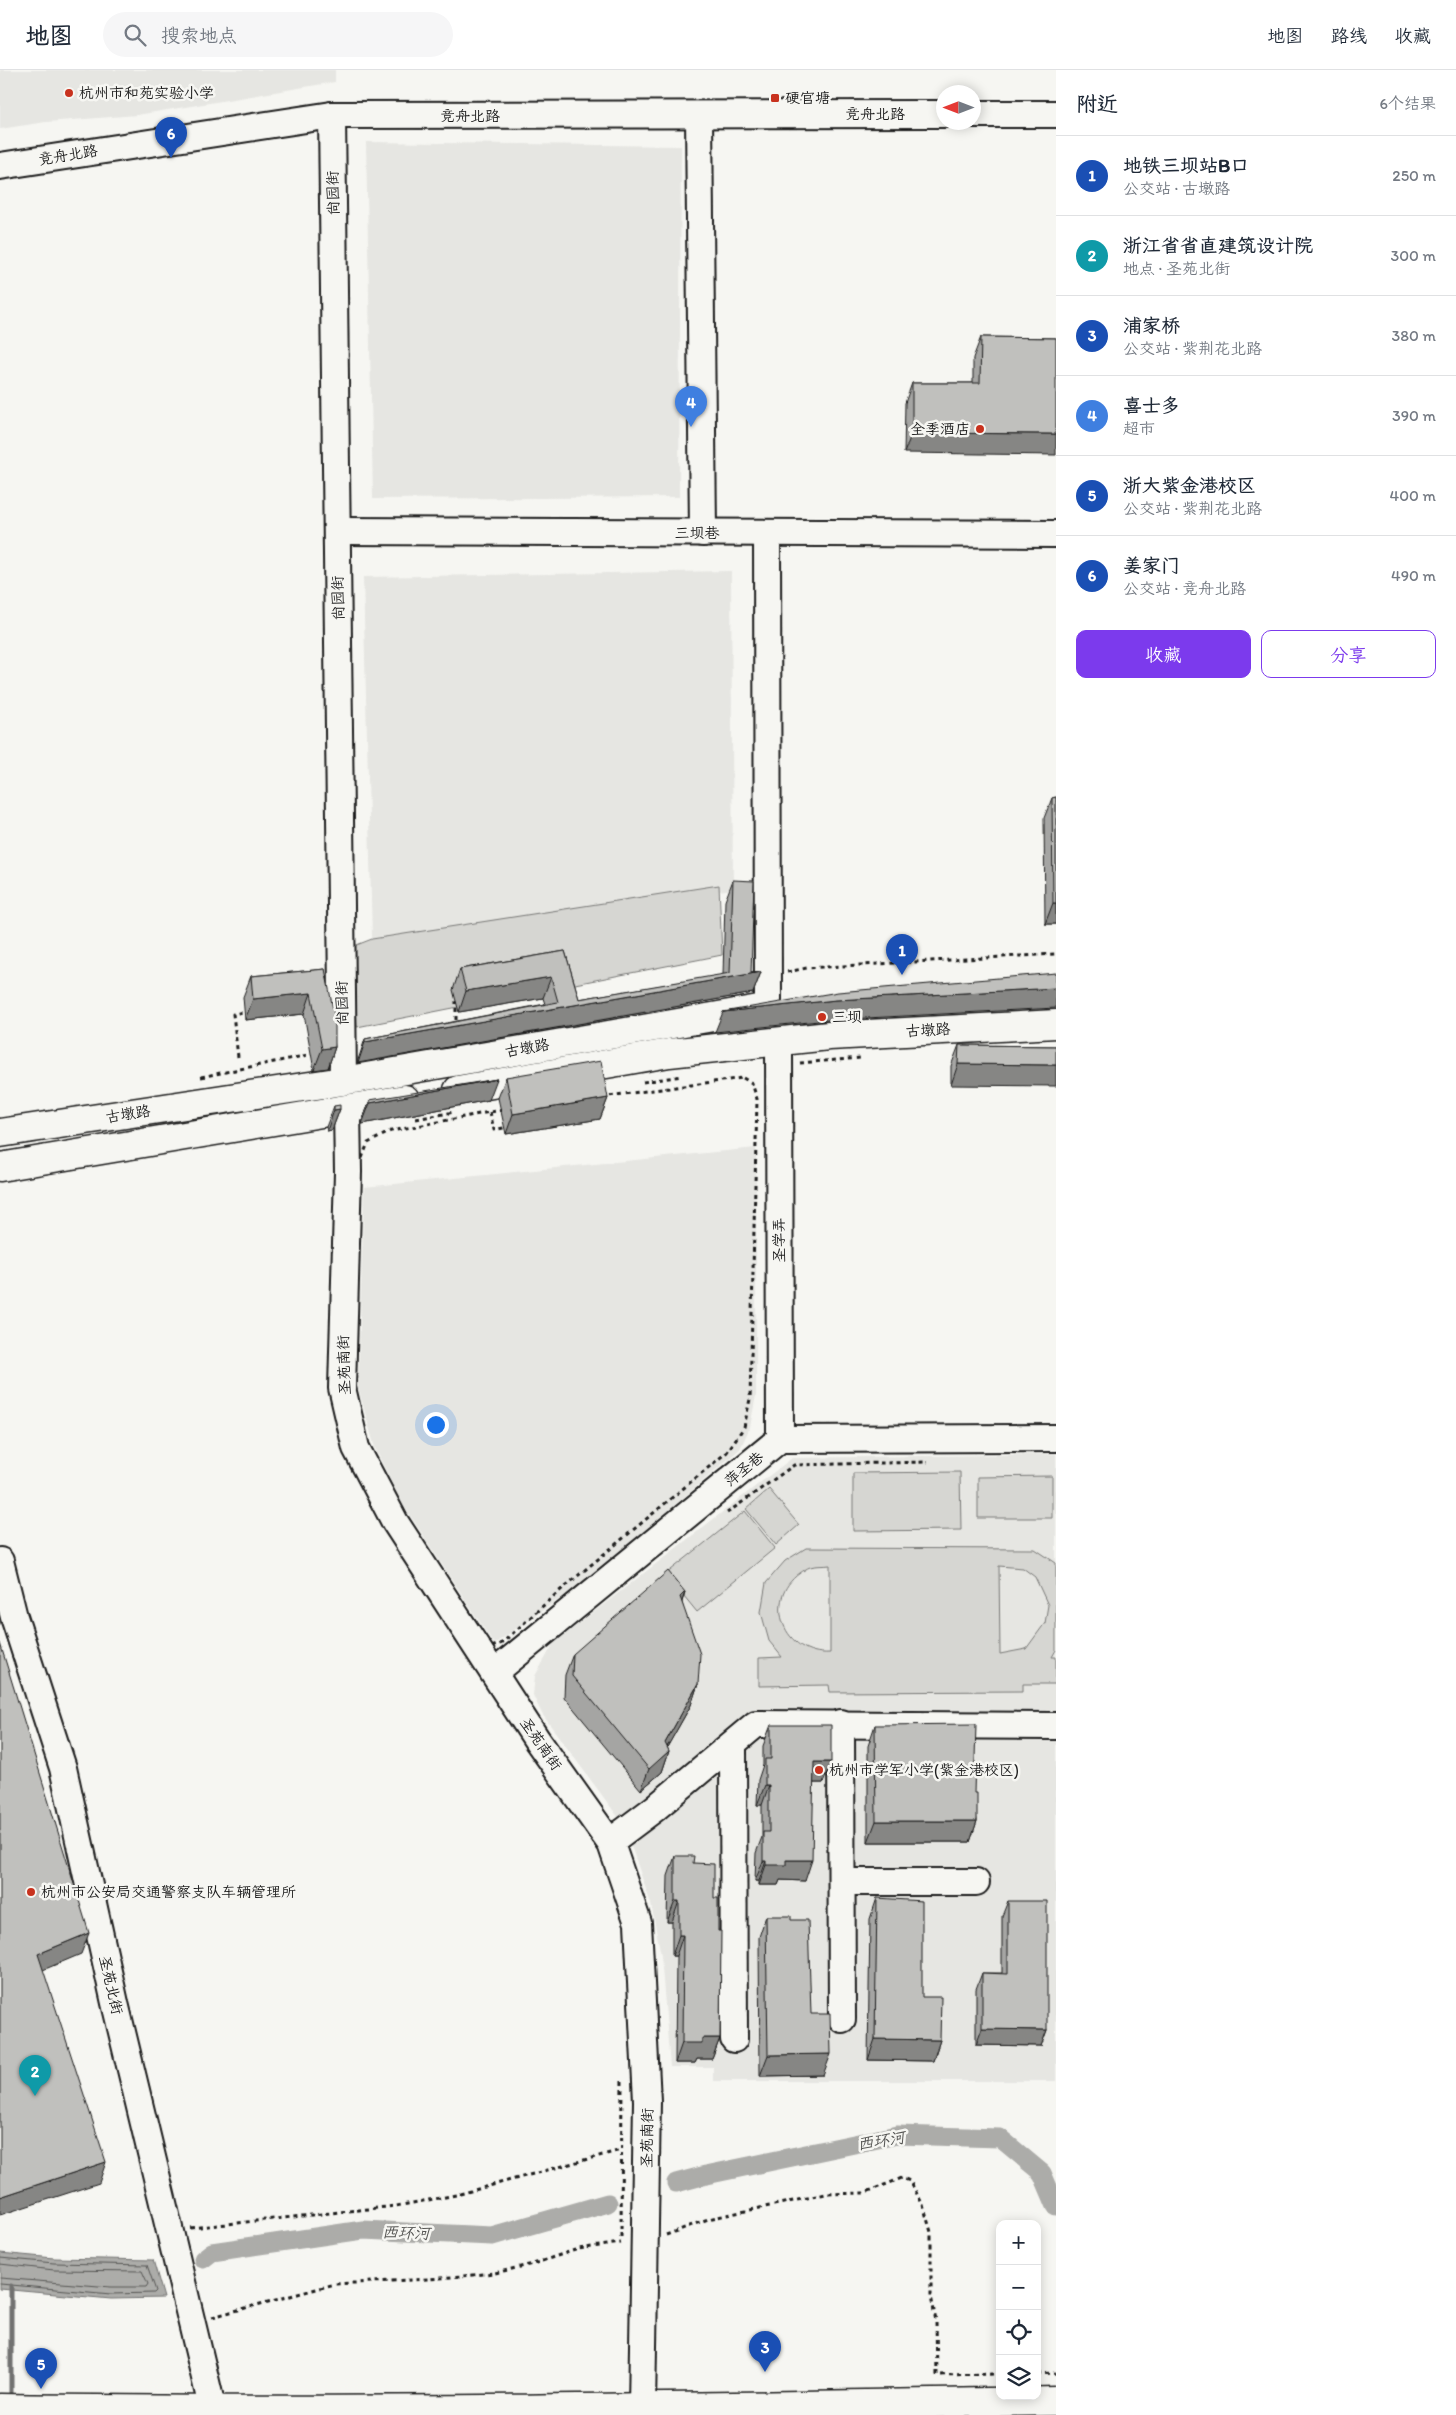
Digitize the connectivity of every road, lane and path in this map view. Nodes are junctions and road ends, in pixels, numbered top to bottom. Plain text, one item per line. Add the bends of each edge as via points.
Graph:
1 (936, 114) edge
2 (981, 114) edge
3 (1056, 114) edge
4 (332, 115) junction
5 (699, 115) junction
6 (0, 166) edge
7 (337, 531) junction
8 (703, 533) junction
9 (767, 533) junction
10 (1056, 534) edge
11 (1056, 954) edge
12 (780, 974) dead end
13 (464, 999) edge
14 (781, 1005) joint
15 (252, 1010) edge
16 (456, 1020) edge
17 (1056, 1024) edge
18 (343, 1049) junction
19 (779, 1053) junction
20 (238, 1057) dead end
21 (870, 1058) dead end
22 (688, 1075) dead end
23 (201, 1077) dead end
24 (343, 1081) junction
25 (640, 1083) dead end
26 (425, 1103) junction
27 (347, 1110) junction
28 (462, 1110) dead end
29 (490, 1112) junction
30 (509, 1126) dead end
31 (0, 1133) edge
32 (0, 1167) edge
33 (1056, 1438) edge
34 (780, 1439) junction
35 (935, 1462) dead end
36 (722, 1516) dead end
37 (0, 1561) edge
38 (494, 1673) junction
39 (842, 1723) junction
40 (1056, 1726) edge
41 (733, 1744) junction
42 (618, 1836) dead end
43 (842, 1882) junction
44 (976, 1882) dead end
45 (842, 2019) dead end
46 (734, 2039) dead end
47 (622, 2074) dead end
48 (621, 2150) junction
49 (187, 2228) dead end
50 (663, 2237) dead end
51 (621, 2243) junction
52 (621, 2252) dead end
53 (209, 2318) dead end
54 (1056, 2373) edge
55 (996, 2374) edge
56 (1041, 2374) edge
57 (1056, 2402) edge
58 (0, 2408) edge
59 (642, 2408) junction
60 (213, 2411) junction

1 - 5 street, 竞舟北路
2 - 3 street
4 - 5 street, 竞舟北路
4 - 6 street, 竞舟北路
4 - 7 street, 尚园街
5 - 8 street
7 - 8 street, 三坝巷
7 - 18 street, 尚园街
8 - 9 street, 三坝巷
9 - 10 street, 三坝巷
9 - 14 street
11 - 12 path via 807,968
13 - 16 path via 456,1001
14 - 24 main road, 古墩路
15 - 20 path via 234,1014
17 - 19 main road, 古墩路 via 829,1036
18 - 23 path
18 - 24 street, 尚园街
19 - 21 path
19 - 26 main road, 古墩路 via 669,1053
19 - 34 street, 圣学弄
22 - 25 path
24 - 31 main road, 古墩路
26 - 27 main road, 古墩路
26 - 28 path
27 - 32 main road, 古墩路
27 - 38 street, 圣苑南街 via 342,1388 356,1448 395,1522
29 - 29 path via 742,1078 752,1083 756,1099 750,1399 744,1427 726,1452 502,1643 489,1648 482,1644 418,1543 367,1451 351,1393 354,1208 358,1168 368,1143 390,1131
29 - 30 path via 494,1130
33 - 34 street
34 - 38 street, 萍圣巷
35 - 36 path via 794,1465
37 - 60 street, 圣苑北街 via 14,1617 63,1768
38 - 59 street, 圣苑南街 via 611,1844 638,1923 647,2101
39 - 40 street
39 - 41 street via 756,1724
39 - 43 street
41 - 42 street
41 - 46 street
43 - 44 street
43 - 45 street
47 - 48 path
48 - 49 path via 456,2195 396,2206
48 - 51 path
50 - 55 path via 708,2219 826,2194 864,2193 902,2178 910,2181 923,2205 931,2232 931,2296 936,2321 938,2375
51 - 52 path
51 - 53 path via 578,2250 495,2273 335,2284
54 - 56 path
57 - 59 main road
58 - 60 main road
59 - 60 main road

